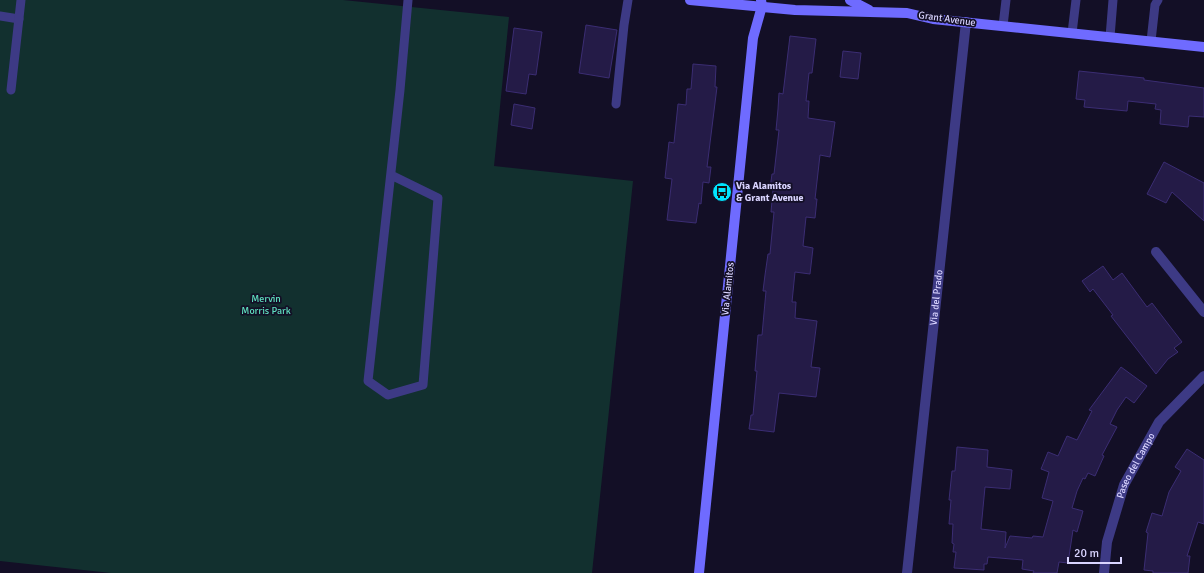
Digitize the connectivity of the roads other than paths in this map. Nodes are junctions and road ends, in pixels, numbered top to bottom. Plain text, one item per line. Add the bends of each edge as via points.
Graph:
1 (21, 0) edge
2 (408, 0) edge
3 (628, 0) edge
4 (690, 0) edge
5 (850, 0) edge
6 (1006, 0) edge
7 (1076, 0) edge
8 (1113, 0) edge
9 (1158, 0) edge
10 (763, 2) edge
11 (870, 11) junction
12 (0, 16) edge
13 (19, 18) junction
14 (966, 22) junction
15 (1003, 26) junction
16 (1072, 33) junction
17 (1110, 37) junction
18 (1151, 41) junction
19 (1204, 47) edge
20 (11, 90) dead end
21 (616, 104) dead end
22 (391, 175) junction
23 (1156, 252) dead end
24 (1204, 312) edge
25 (1204, 376) edge
26 (699, 573) edge
27 (907, 573) edge
28 (1104, 573) edge

1 - 13 lane
2 - 22 lane
3 - 21 lane
4 - 10 street, Grant Avenue
5 - 11 street
6 - 15 lane
7 - 16 lane
8 - 17 lane
9 - 18 lane via 1155,5
10 - 11 street, Grant Avenue via 795,10
10 - 26 street, Via Alamitos via 753,38
11 - 14 street, Grant Avenue via 907,12 933,19
12 - 13 lane
13 - 20 lane
14 - 15 street, Grant Avenue
14 - 27 street, Via del Prado
15 - 16 street, Grant Avenue
16 - 17 street, Grant Avenue
17 - 18 street, Grant Avenue
18 - 19 street, Grant Avenue
22 - 22 lane via 368,381 388,395 423,385 438,198
23 - 24 street
25 - 28 street, Paseo del Campo via 1160,422 1124,485 1107,542

